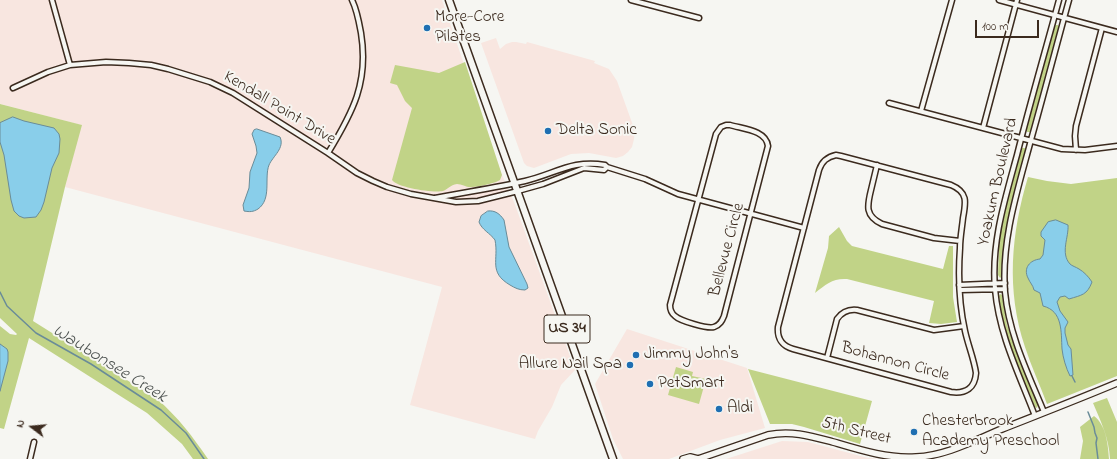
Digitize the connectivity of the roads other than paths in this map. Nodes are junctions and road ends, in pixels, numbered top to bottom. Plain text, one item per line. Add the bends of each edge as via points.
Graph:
1 (52, 0) edge
2 (352, 0) edge
3 (449, 0) edge
4 (631, 0) edge
5 (952, 0) edge
6 (999, 0) edge
7 (1059, 0) edge
8 (1069, 0) edge
9 (1017, 2) edge
10 (1055, 15) junction
11 (699, 18) dead end
12 (1064, 18) junction
13 (1102, 28) junction
14 (1117, 32) edge
15 (70, 65) junction
16 (13, 88) dead end
17 (889, 103) dead end
18 (921, 111) junction
19 (983, 128) junction
20 (1021, 138) junction
21 (1031, 141) junction
22 (1117, 146) edge
23 (1076, 150) junction
24 (328, 153) junction
25 (878, 165) junction
26 (607, 167) junction
27 (515, 183) junction
28 (518, 191) junction
29 (435, 198) junction
30 (698, 200) junction
31 (751, 214) junction
32 (804, 228) junction
33 (960, 241) junction
34 (995, 283) junction
35 (1005, 283) junction
36 (959, 285) junction
37 (995, 289) junction
38 (1005, 289) junction
39 (960, 290) junction
40 (964, 326) junction
41 (827, 358) junction
42 (1117, 383) edge
43 (1044, 412) junction
44 (1035, 416) junction
45 (34, 442) dead end
46 (30, 459) edge
47 (613, 459) edge
48 (684, 459) edge
49 (698, 459) edge

1 - 15 street
2 - 24 street via 363,48 362,74 355,103
3 - 27 main road, US 34
4 - 11 street
5 - 18 street
6 - 9 street
7 - 10 street, Yoakum Boulevard
8 - 12 street, Yoakum Boulevard
9 - 10 street
9 - 19 street
10 - 12 street
10 - 20 street, Yoakum Boulevard
12 - 13 street
12 - 21 street, Yoakum Boulevard
13 - 14 street
13 - 23 street via 1076,126
15 - 16 street, Kendall Point Drive
15 - 24 street, Kendall Point Drive via 106,62 151,65 210,82
17 - 18 street
18 - 19 street
19 - 20 street
20 - 21 street
20 - 34 street, Yoakum Boulevard via 997,233
21 - 23 street
21 - 35 street, Yoakum Boulevard via 1010,221
22 - 23 street
24 - 29 street, Kendall Point Drive via 357,173 387,188
25 - 32 street, Bohannon Circle via 841,156 832,156 825,160 819,170
25 - 33 street, Bohannon Circle via 958,189 965,197 966,204
25 - 33 street via 868,207 870,215 875,220 934,238
26 - 27 street, Kendall Point Drive via 584,163
26 - 28 street, Kendall Point Drive via 604,170 584,168
26 - 30 street, Kendall Point Drive
27 - 28 main road, US 34
27 - 29 street, Kendall Point Drive
28 - 29 street, Kendall Point Drive via 467,202
28 - 47 main road, US 34
30 - 31 street, Kendall Point Drive
30 - 31 street, Bellevue Circle via 716,134 721,127 730,125 760,134 768,143
30 - 31 street, Bellevue Circle via 670,309 679,319 705,326 715,326 723,319
31 - 32 street, Kendall Point Drive
32 - 41 street, Bohannon Circle via 778,327 778,336 787,347
33 - 36 street, Bohannon Circle
34 - 35 street
34 - 36 street
34 - 37 street, Yoakum Boulevard
35 - 38 street, Yoakum Boulevard
36 - 39 street, Bohannon Circle
37 - 38 street
37 - 39 street
37 - 44 street, Yoakum Boulevard via 1006,343
38 - 43 street, Yoakum Boulevard via 1014,338
39 - 40 street, Bohannon Circle
40 - 41 street via 934,330 859,310 848,310 837,319
40 - 41 street, Bohannon Circle via 976,378 968,390 961,393
42 - 43 street, 5th Street
43 - 44 street, 5th Street
44 - 49 street, 5th Street via 954,449 917,457 867,452 809,435 778,432
45 - 46 street
48 - 49 street, 5th Street

